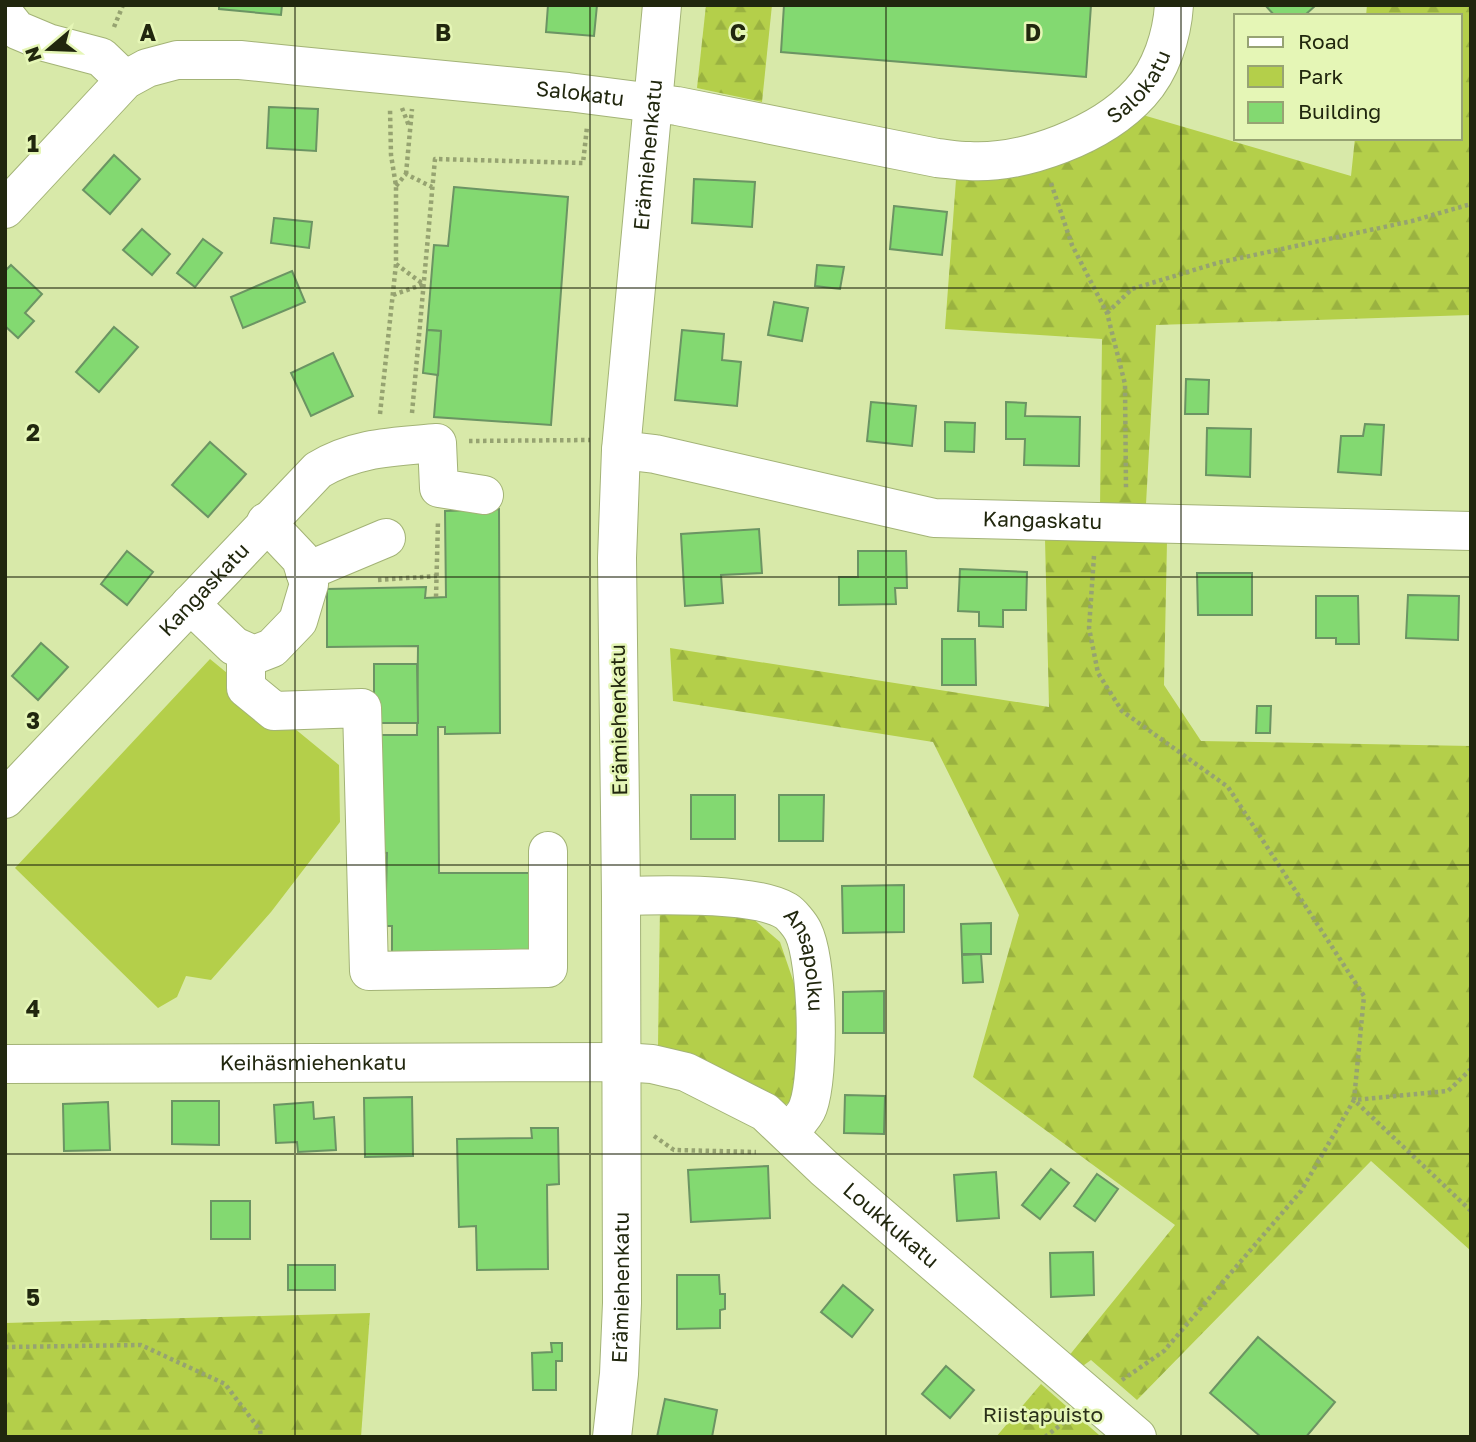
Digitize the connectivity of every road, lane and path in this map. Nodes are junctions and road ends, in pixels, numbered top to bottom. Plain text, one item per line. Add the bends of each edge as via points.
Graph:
1 (662, 5) edge
2 (1174, 5) edge
3 (5, 15) edge
4 (403, 76) junction
5 (125, 80) junction
6 (591, 96) junction
7 (652, 103) junction
8 (1040, 151) junction
9 (406, 174) junction
10 (396, 187) junction
11 (432, 187) junction
12 (1471, 204) edge
13 (5, 209) edge
14 (396, 264) junction
15 (424, 284) junction
16 (393, 295) junction
17 (1107, 313) junction
18 (607, 445) junction
19 (406, 446) junction
20 (439, 488) junction
21 (484, 495) dead end
22 (266, 522) junction
23 (1126, 523) junction
24 (1471, 531) edge
25 (386, 538) dead end
26 (305, 572) junction
27 (436, 597) dead end
28 (190, 604) junction
29 (246, 652) junction
30 (5, 799) edge
31 (548, 850) dead end
32 (621, 896) junction
33 (622, 1062) junction
34 (5, 1064) edge
35 (1471, 1069) edge
36 (1354, 1100) junction
37 (622, 1132) junction
38 (789, 1132) junction
39 (1471, 1211) edge
40 (5, 1347) edge
41 (1093, 1401) junction
42 (261, 1437) edge
43 (612, 1437) edge
44 (1137, 1437) edge

1 - 7 street, Erämiehenkatu
2 - 8 street, Salokatu via 1173,24 1160,62 1140,93 1082,135
3 - 5 street via 17,30 101,57
4 - 5 street, Salokatu via 201,59 147,68
4 - 6 street, Salokatu
4 - 9 path via 409,126
4 - 10 path via 391,155
5 - 13 street, Salokatu
6 - 7 street, Salokatu
6 - 11 path via 583,163 435,159
7 - 8 street, Salokatu via 937,158 971,162
7 - 18 street, Erämiehenkatu
8 - 17 path via 1072,245
9 - 10 path
9 - 11 path
10 - 14 path
11 - 15 path
12 - 17 path via 1217,263 1132,289
14 - 15 path
14 - 16 path
15 - 16 path
15 - 19 path
16 - 19 path via 380,416
17 - 23 path via 1125,384
18 - 19 path via 487,440
18 - 23 street, Kangaskatu via 933,518
18 - 32 street, Erämiehenkatu via 617,558
19 - 20 street
19 - 22 street, Kangaskatu via 337,459 318,471
20 - 21 street
20 - 27 path
22 - 26 street via 301,559
22 - 28 street, Kangaskatu
23 - 24 street, Kangaskatu
23 - 36 path via 1094,550 1089,628 1098,673 1122,711 1228,787 1364,996
25 - 26 street
26 - 29 street via 309,584 298,621 272,648 254,655
28 - 29 street
28 - 30 street, Kangaskatu
29 - 31 street via 246,688 274,711 362,708 369,971 548,968
32 - 33 street, Erämiehenkatu
32 - 38 street, Ansapolku via 748,899 786,911 803,930 816,1006 813,1077 808,1108
33 - 34 street, Keihäsmiehenkatu
33 - 37 street, Erämiehenkatu
33 - 38 street, Loukkukatu via 686,1072 765,1112
35 - 36 path via 1448,1091
36 - 39 path
36 - 41 path via 1301,1191 1164,1351
37 - 38 path via 649,1132 674,1150 773,1153
37 - 43 street, Erämiehenkatu via 619,1374
38 - 41 street, Loukkukatu via 824,1168
40 - 42 path via 141,1345 225,1384
41 - 44 street, Loukkukatu

